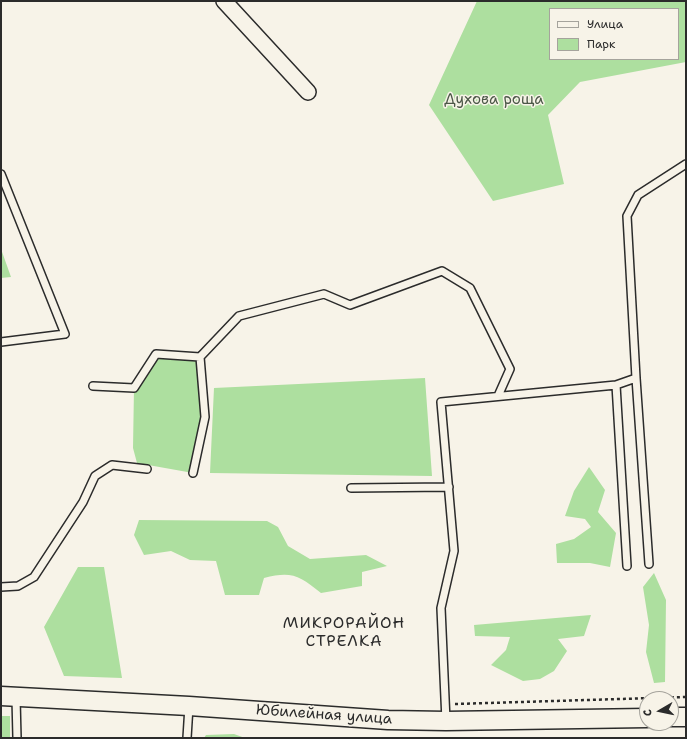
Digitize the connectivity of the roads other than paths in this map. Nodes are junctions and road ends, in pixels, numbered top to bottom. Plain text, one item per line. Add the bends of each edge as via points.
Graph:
1 (224, 1) edge
2 (308, 92) dead end
3 (686, 164) edge
4 (1, 174) edge
5 (1, 342) edge
6 (200, 357) junction
7 (636, 378) junction
8 (616, 385) junction
9 (93, 386) dead end
10 (498, 396) junction
11 (147, 469) dead end
12 (193, 472) dead end
13 (449, 487) junction
14 (351, 488) dead end
15 (649, 564) dead end
16 (627, 566) dead end
17 (1, 588) edge
18 (8, 696) edge
19 (189, 706) junction
20 (446, 713) junction
21 (639, 718) edge
22 (16, 738) edge
23 (188, 738) edge

1 - 2 street
3 - 7 lane via 638,195 627,216
4 - 5 lane via 65,334
6 - 9 lane via 156,354 134,388
6 - 10 lane via 239,316 324,294 350,305 442,271 470,288 510,368
6 - 12 lane via 205,417
7 - 8 lane
7 - 15 lane
8 - 10 lane
8 - 16 lane
10 - 13 lane via 441,402
11 - 17 lane via 112,465 95,476 83,502 34,577 18,586
13 - 14 lane
13 - 20 lane via 454,552 441,608
18 - 19 street, Юбилейная улица
18 - 22 lane
19 - 20 street, Юбилейная улица via 388,720
19 - 23 lane
20 - 21 street, Юбилейная улица

